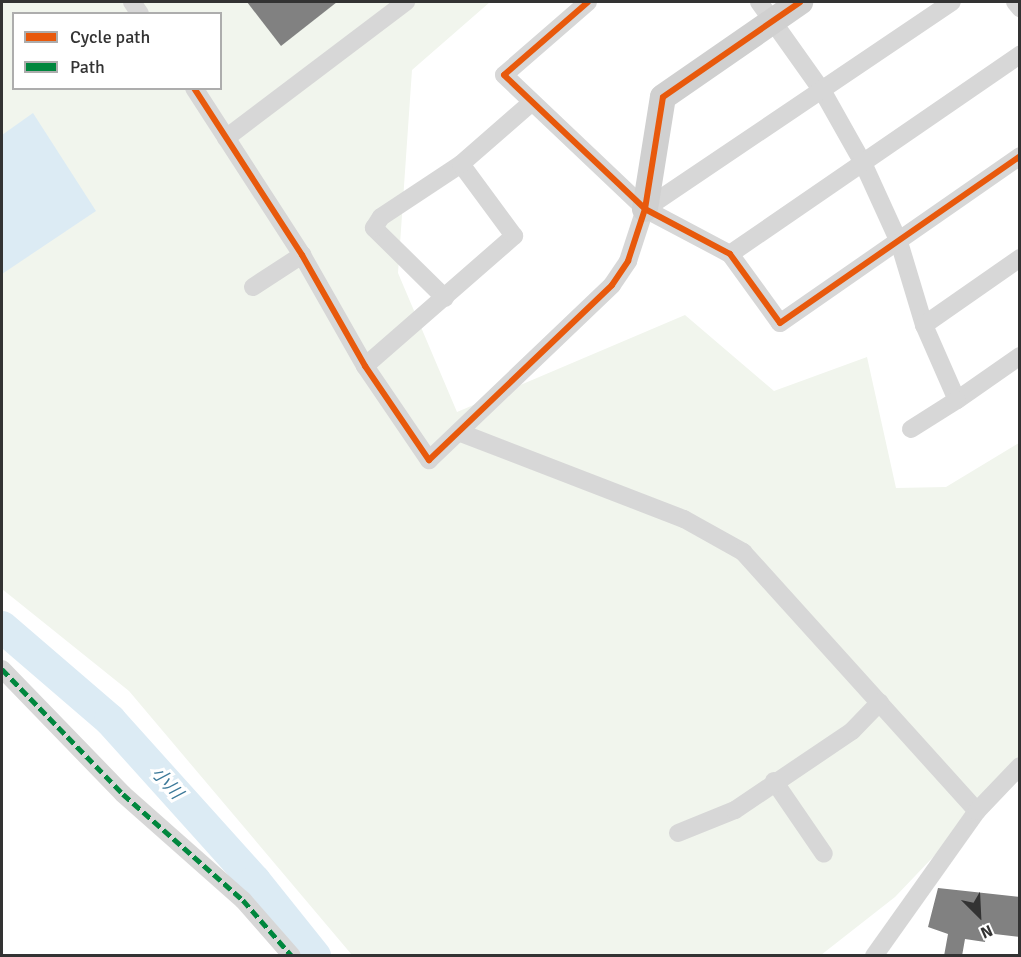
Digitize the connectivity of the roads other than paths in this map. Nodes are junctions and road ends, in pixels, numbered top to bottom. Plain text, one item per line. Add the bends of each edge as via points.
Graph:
1 (406, 2) edge
2 (588, 2) edge
3 (800, 2) edge
4 (952, 2) edge
5 (1015, 2) edge
6 (1020, 8) edge
7 (766, 11) edge
8 (1020, 55) edge
9 (195, 90) edge
10 (824, 92) junction
11 (532, 102) junction
12 (226, 138) junction
13 (1020, 156) edge
14 (864, 163) junction
15 (461, 164) junction
16 (645, 209) junction
17 (899, 242) junction
18 (730, 254) junction
19 (302, 255) junction
20 (1020, 258) edge
21 (253, 287) dead end
22 (445, 298) junction
23 (924, 325) junction
24 (1020, 356) edge
25 (365, 366) junction
26 (957, 400) junction
27 (911, 429) dead end
28 (461, 433) junction
29 (2, 669) edge
30 (880, 702) junction
31 (1020, 766) edge
32 (774, 782) junction
33 (977, 811) junction
34 (678, 832) dead end
35 (824, 854) dead end
36 (292, 956) edge
37 (874, 956) edge

1 - 12 street
2 - 11 street via 504,75
3 - 7 street
4 - 10 street
5 - 6 street
7 - 10 street
7 - 16 street via 663,98
8 - 14 street
9 - 12 street
10 - 14 street
10 - 16 street
11 - 15 street
11 - 16 street
12 - 19 street
13 - 17 street
14 - 17 street
14 - 18 street
15 - 22 street via 514,237
15 - 22 street via 381,217 374,228
16 - 18 street
16 - 28 street via 628,261 612,285
17 - 18 street via 780,323
17 - 23 street
19 - 21 street
19 - 25 street
20 - 23 street
22 - 25 street
23 - 26 street
24 - 26 street
25 - 28 street via 429,460
26 - 27 street
28 - 30 street via 684,519 743,552
29 - 36 street via 123,794 243,900
30 - 32 street via 852,731
30 - 33 street
31 - 33 street
32 - 34 street via 735,810
32 - 35 street
33 - 37 street

